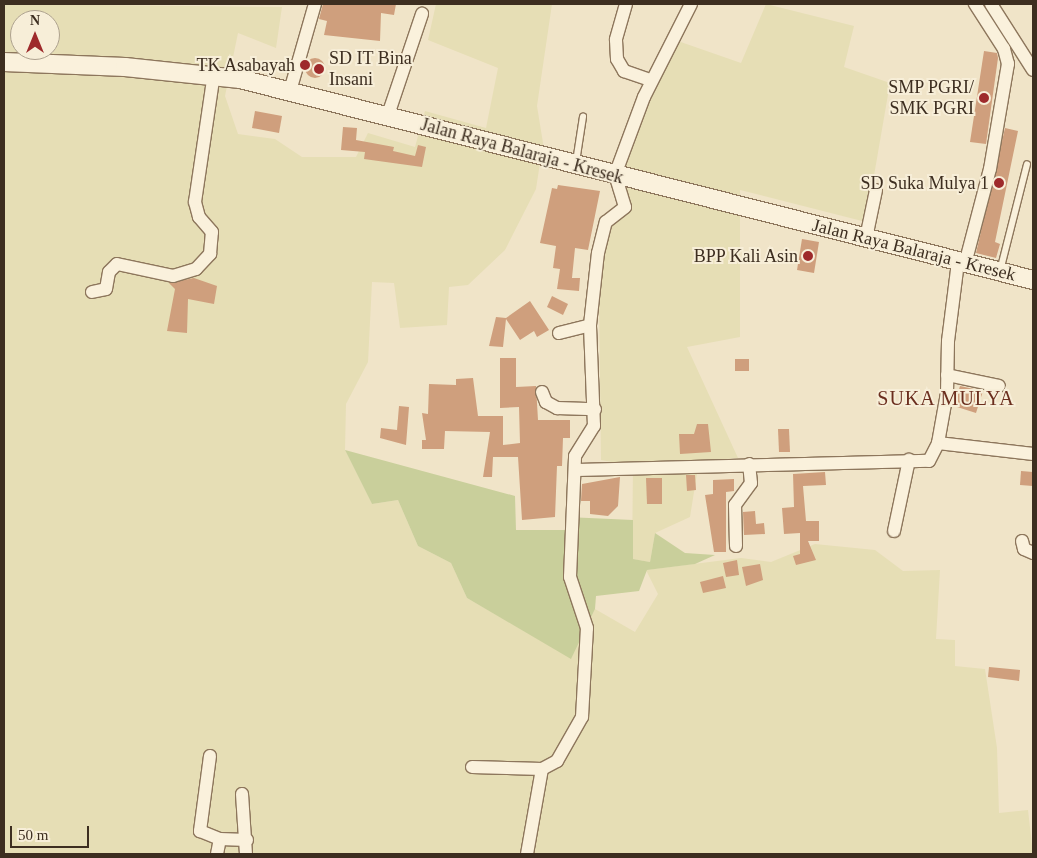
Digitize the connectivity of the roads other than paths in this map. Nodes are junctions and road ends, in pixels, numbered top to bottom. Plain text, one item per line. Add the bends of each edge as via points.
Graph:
1 (315, 4) edge
2 (626, 4) edge
3 (691, 4) edge
4 (975, 4) edge
5 (991, 4) edge
6 (422, 14) dead end
7 (4, 62) edge
8 (1033, 70) edge
9 (214, 74) junction
10 (650, 80) junction
11 (290, 91) junction
12 (388, 115) junction
13 (583, 117) dead end
14 (1027, 164) dead end
15 (576, 166) junction
16 (615, 175) junction
17 (876, 190) dead end
18 (866, 238) junction
19 (962, 263) junction
20 (1000, 272) junction
21 (1033, 280) edge
22 (92, 292) dead end
23 (590, 325) junction
24 (559, 333) dead end
25 (947, 375) junction
26 (999, 386) dead end
27 (542, 392) dead end
28 (595, 409) junction
29 (938, 443) junction
30 (1033, 454) edge
31 (909, 460) junction
32 (749, 464) junction
33 (577, 470) junction
34 (894, 531) dead end
35 (1022, 541) dead end
36 (736, 546) dead end
37 (1033, 553) edge
38 (210, 756) dead end
39 (472, 767) dead end
40 (542, 769) junction
41 (242, 794) dead end
42 (220, 839) junction
43 (247, 840) junction
44 (217, 854) edge
45 (246, 854) edge
46 (527, 854) edge

1 - 11 street
2 - 10 street via 616,40 617,59 624,71
3 - 10 street
4 - 19 street via 1004,49 1008,64 990,169
5 - 8 street
6 - 12 street
7 - 9 street, Jalan Raya Balaraja - Kresek
9 - 11 street, Jalan Raya Balaraja - Kresek
9 - 22 street via 196,202 199,218 212,232 210,254 196,269 173,276 117,264 109,272 106,289
10 - 16 street
11 - 12 street, Jalan Raya Balaraja - Kresek
12 - 15 street, Jalan Raya Balaraja - Kresek
13 - 15 lane
14 - 20 lane
15 - 16 street, Jalan Raya Balaraja - Kresek
16 - 18 street, Jalan Raya Balaraja - Kresek
16 - 23 street via 626,205 604,226
17 - 18 street
18 - 19 street, Jalan Raya Balaraja - Kresek
19 - 20 street, Jalan Raya Balaraja - Kresek
19 - 25 street
20 - 21 street, Jalan Raya Balaraja - Kresek
23 - 24 street
23 - 28 street
25 - 26 street
25 - 29 street
27 - 28 street via 546,402 557,408
28 - 33 street via 594,426 578,447
29 - 30 street
29 - 31 street via 929,461
31 - 32 street
31 - 34 street
32 - 33 street
32 - 36 street via 751,483 736,505
33 - 40 street via 570,577 587,628 585,691 572,741 557,761
35 - 37 street via 1024,550
38 - 42 street via 200,831
39 - 40 street
40 - 46 street
41 - 43 street
42 - 43 street
42 - 44 street
43 - 45 street

